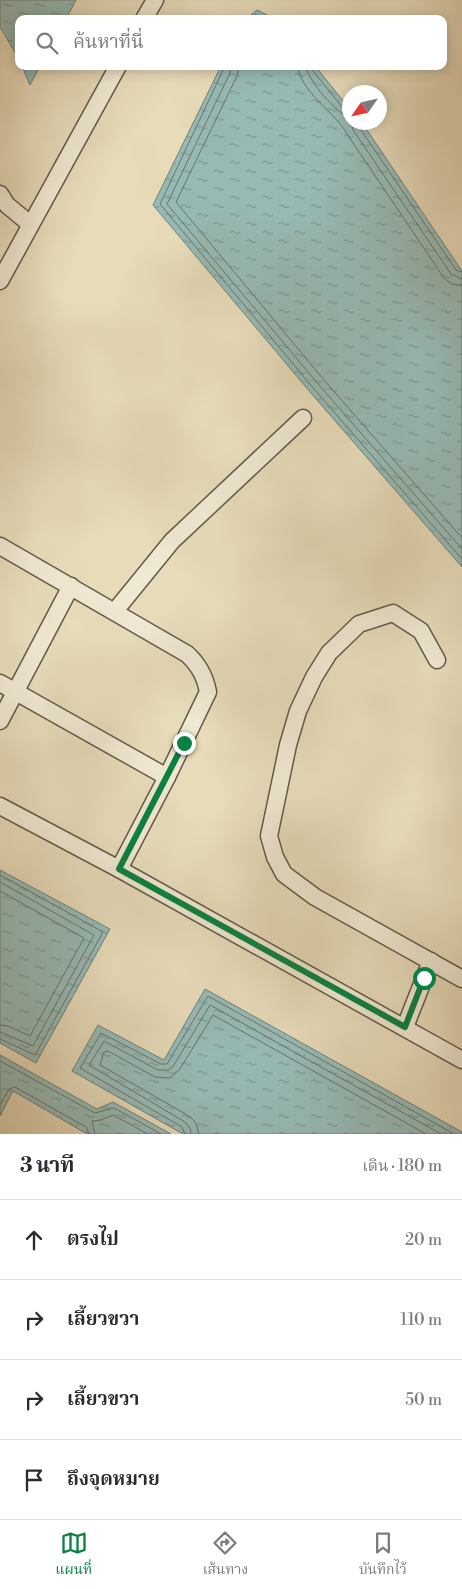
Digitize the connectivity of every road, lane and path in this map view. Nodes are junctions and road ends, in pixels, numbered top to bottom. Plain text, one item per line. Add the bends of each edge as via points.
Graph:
1 (155, 0) edge
2 (146, 15) edge
3 (116, 70) edge
4 (0, 194) edge
5 (30, 224) junction
6 (0, 281) edge
7 (303, 418) dead end
8 (0, 546) edge
9 (71, 586) junction
10 (115, 611) junction
11 (437, 660) dead end
12 (0, 683) edge
13 (16, 692) junction
14 (0, 721) edge
15 (167, 777) junction
16 (0, 806) edge
17 (119, 869) junction
18 (431, 961) junction
19 (462, 979) edge
20 (405, 1027) junction
21 (462, 1060) edge

1 - 2 street
3 - 5 street
4 - 5 street via 7,205
5 - 6 street
7 - 10 street via 172,541
8 - 9 street
9 - 10 street
9 - 13 street
10 - 15 street via 187,654 196,662 206,682 208,692
11 - 18 street via 421,631 393,614 359,624 329,653 298,711 269,836 284,874 315,897
12 - 13 street
13 - 14 street
13 - 15 street
15 - 17 street
16 - 17 street
17 - 20 street
18 - 19 street
18 - 20 street
20 - 21 street

